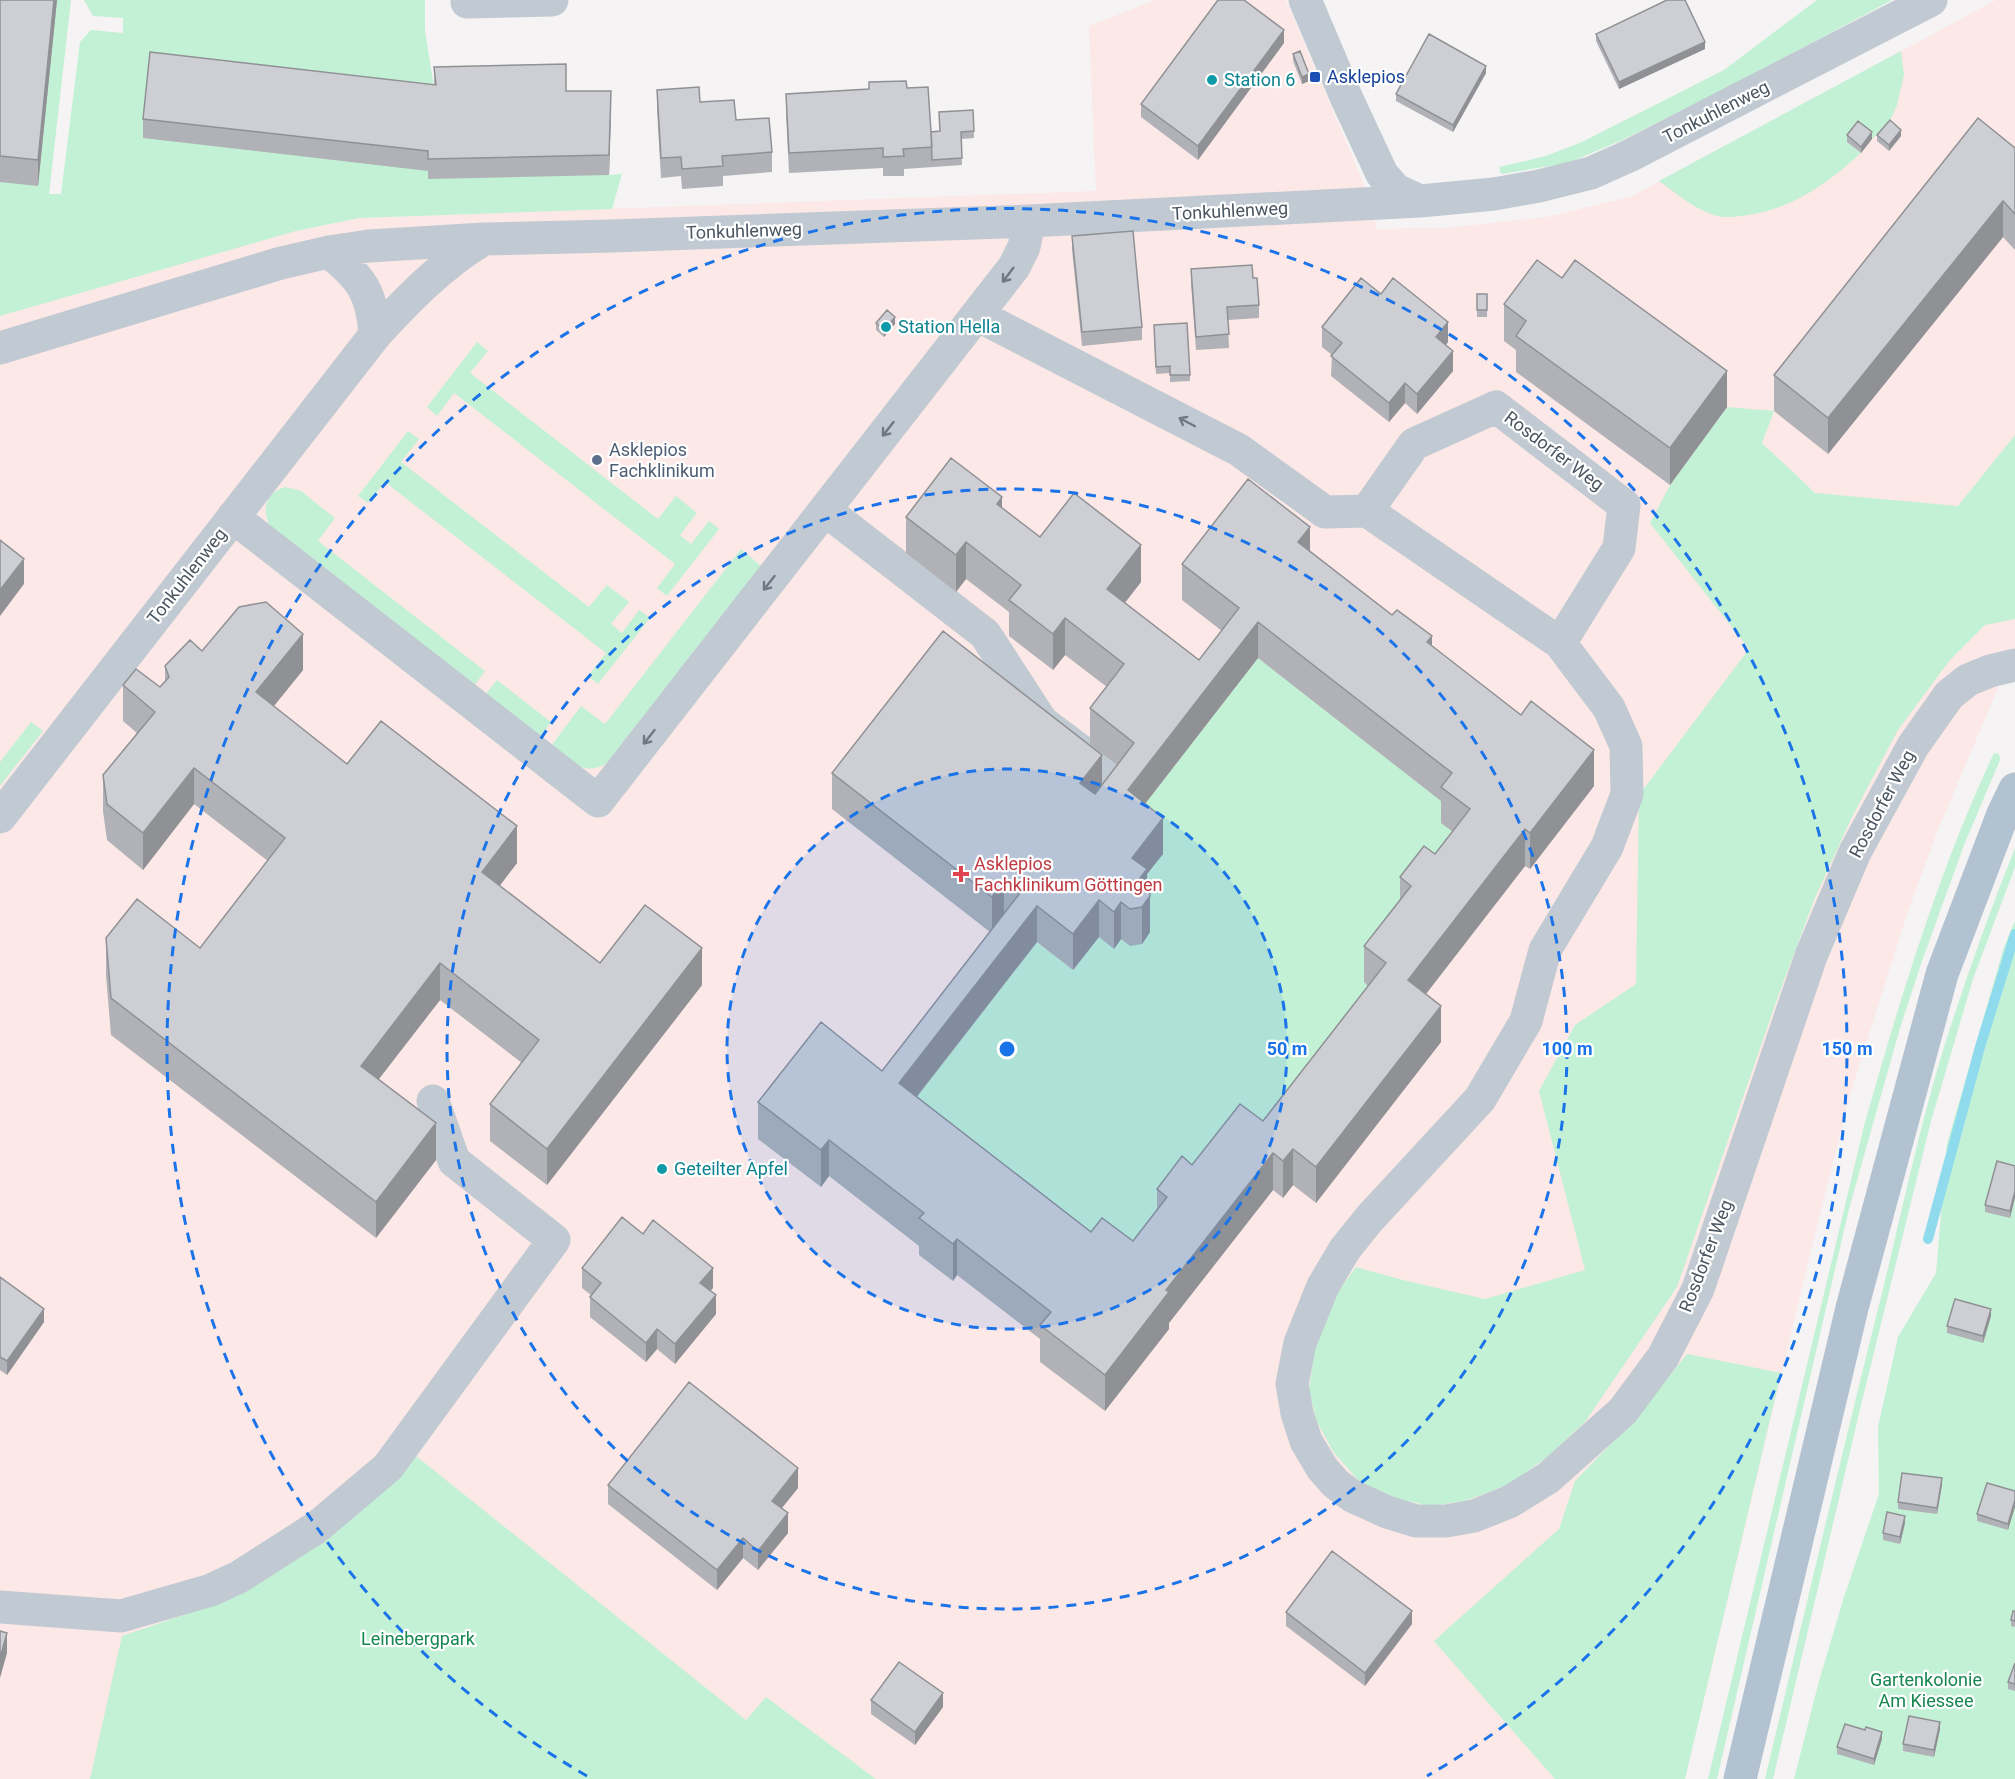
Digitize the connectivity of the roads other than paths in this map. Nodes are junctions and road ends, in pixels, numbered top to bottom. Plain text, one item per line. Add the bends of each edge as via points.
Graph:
1 (552, 0) edge
2 (1305, 0) edge
3 (1931, 0) edge
4 (467, 2) dead end
5 (1420, 201) junction
6 (1029, 221) junction
7 (484, 239) junction
8 (329, 252) junction
9 (977, 315) junction
10 (375, 334) junction
11 (0, 348) edge
12 (825, 510) junction
13 (1367, 511) junction
14 (233, 517) junction
15 (1560, 643) junction
16 (2015, 665) edge
17 (1109, 772) edge
18 (2015, 789) edge
19 (0, 818) edge
20 (433, 1101) dead end
21 (0, 1607) edge
22 (1740, 1779) edge

1 - 4 street
2 - 5 street via 1382,174 1396,190
3 - 5 street, Tonkuhlenweg via 1591,173 1494,194
5 - 6 street, Tonkuhlenweg
6 - 7 street, Tonkuhlenweg
6 -> 9 street via 1024,247 1014,267
7 - 8 street, Tonkuhlenweg
7 - 10 street, Tonkuhlenweg via 442,269
8 - 10 street via 358,278 369,297
8 - 11 street, Tonkuhlenweg
9 -> 12 street
13 -> 9 street via 1325,512 1239,450
10 - 14 street, Tonkuhlenweg
12 -> 14 street via 598,801
12 - 17 street via 984,633 1042,722
13 - 15 street, Rosdorfer Weg
13 - 15 street, Rosdorfer Weg via 1414,444 1496,407 1624,505 1619,548
14 - 19 street, Tonkuhlenweg
15 - 16 street, Rosdorfer Weg via 1609,708 1626,746 1627,794 1607,847 1545,950 1526,1021 1480,1099 1346,1249 1323,1286 1300,1343 1292,1384 1306,1441 1335,1483 1368,1504 1416,1521 1474,1516 1509,1502 1548,1478 1623,1411 1663,1357 1698,1289 1810,956 1855,852 1913,746 1949,694 1968,680
18 - 22 main road via 1942,974 1852,1308
20 - 21 street via 454,1161 554,1240 388,1467 317,1527 239,1577 211,1590 121,1616

